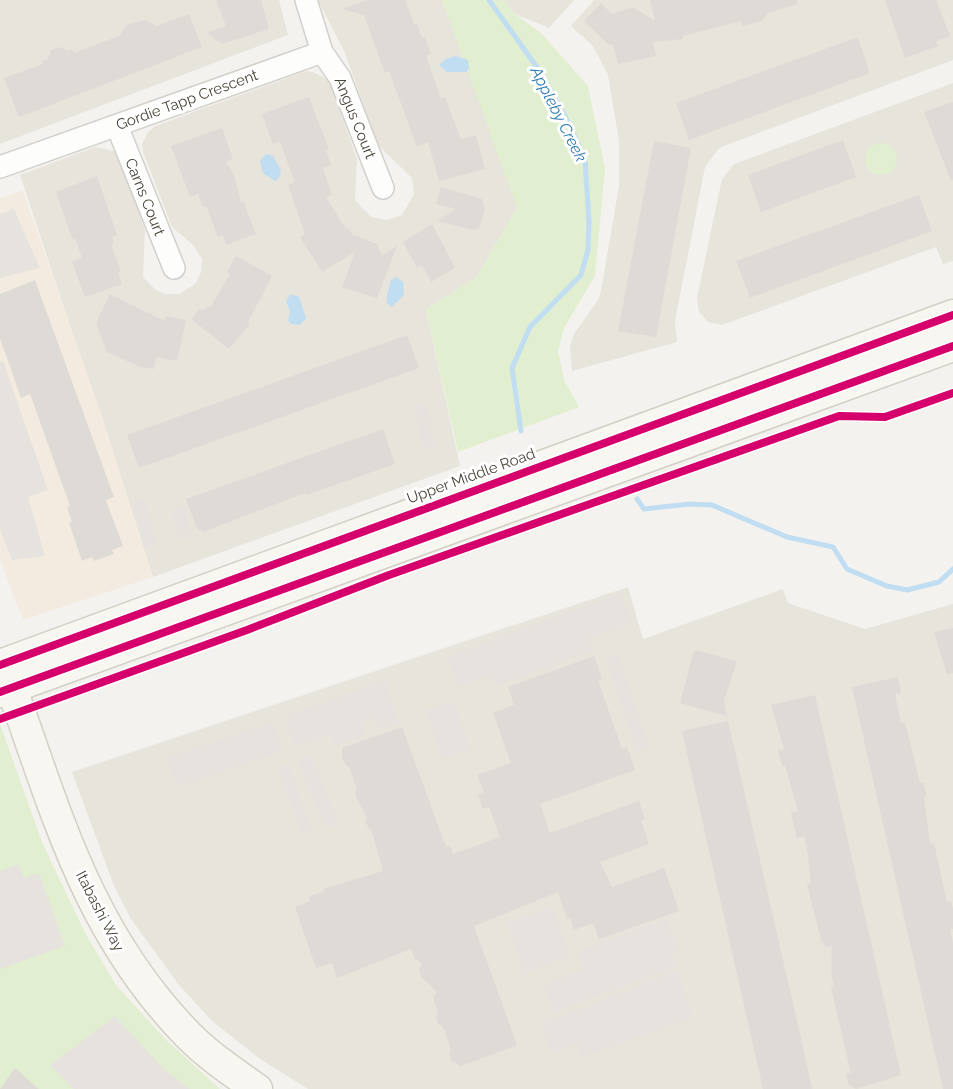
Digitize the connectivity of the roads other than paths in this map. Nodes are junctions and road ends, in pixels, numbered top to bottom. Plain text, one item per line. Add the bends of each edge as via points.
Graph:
1 (306, 0) edge
2 (322, 52) junction
3 (117, 126) junction
4 (0, 166) edge
5 (383, 188) dead end
6 (174, 268) dead end
7 (953, 315) edge
8 (953, 346) edge
9 (3, 673) edge
10 (257, 1089) edge

1 - 2 street
2 - 3 street, Gordie Tapp Crescent
2 - 5 street, Angus Court via 340,78
3 - 4 street, Gordie Tapp Crescent
3 - 6 street, Carns Court
7 - 9 main road, Upper Middle Road via 607,440
8 - 9 main road
9 - 10 main road, Itabashi Way via 67,844 114,941 139,978 190,1037

